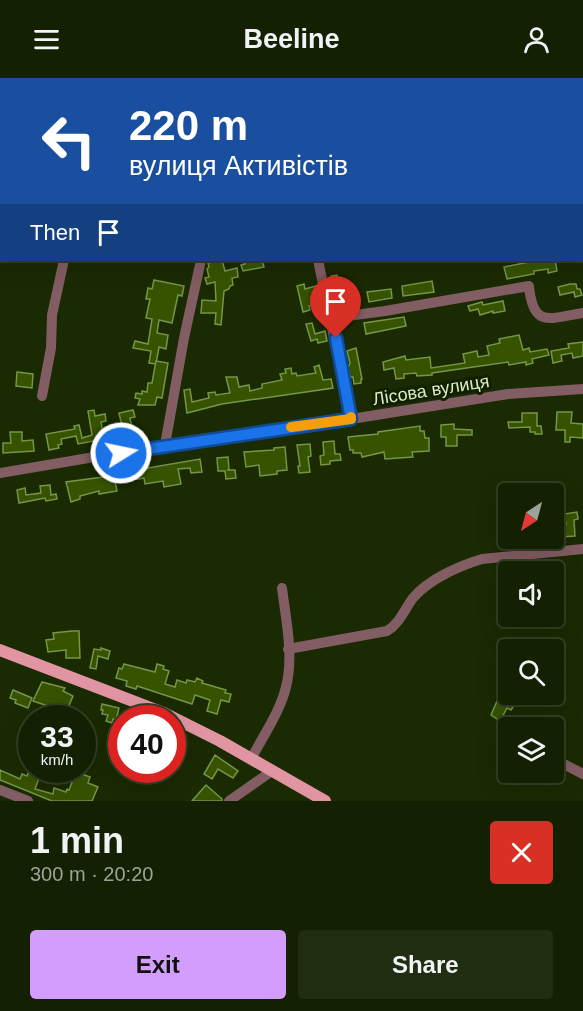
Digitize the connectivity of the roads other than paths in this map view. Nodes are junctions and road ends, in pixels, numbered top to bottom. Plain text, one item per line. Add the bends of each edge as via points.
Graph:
1 (64, 261) edge
2 (201, 261) edge
3 (318, 261) edge
4 (583, 313) edge
5 (332, 318) junction
6 (583, 389) edge
7 (42, 396) dead end
8 (351, 419) junction
9 (165, 445) junction
10 (0, 473) edge
11 (583, 549) edge
12 (282, 588) dead end
13 (288, 649) junction
14 (0, 650) edge
15 (251, 759) junction
16 (564, 764) edge
17 (272, 771) junction
18 (583, 774) edge
19 (0, 790) edge
20 (28, 801) edge
21 (229, 801) edge
22 (325, 801) edge

1 - 7 street via 52,315 51,348
2 - 9 street
3 - 5 street
4 - 5 street via 545,318 536,314 529,286
5 - 8 street
6 - 8 street, Лісова вулиця via 508,394
8 - 9 street, Лісова вулиця
9 - 10 street, Лісова вулиця
11 - 13 street via 466,564 419,593 387,631
12 - 13 street
13 - 15 street via 285,690
14 - 15 main road via 164,713
15 - 17 main road
16 - 18 street
17 - 21 street
17 - 22 main road
19 - 20 street

